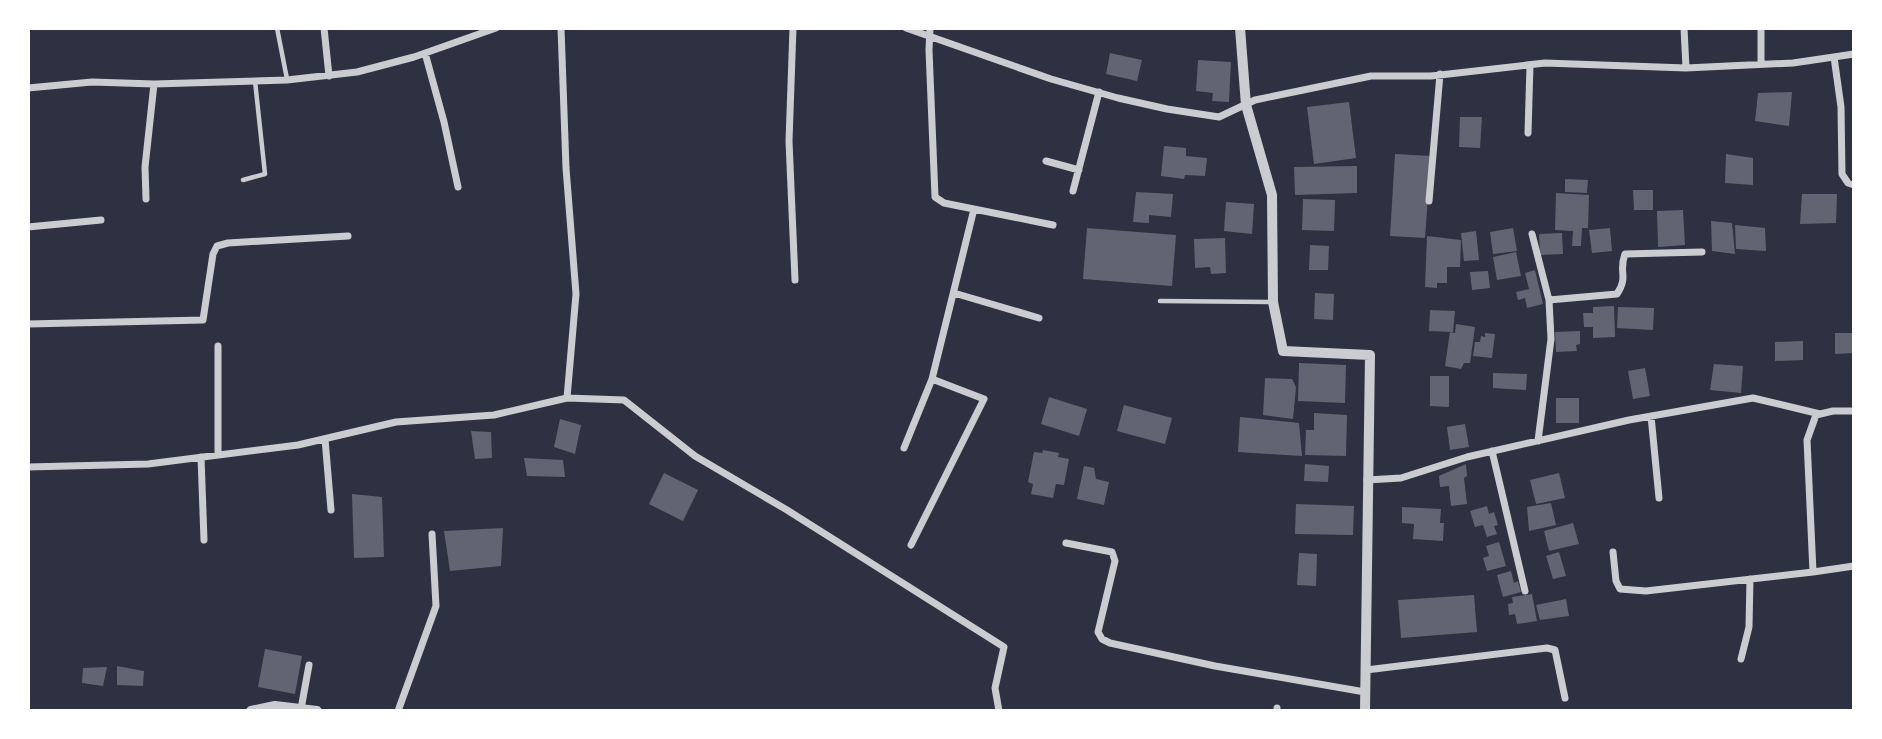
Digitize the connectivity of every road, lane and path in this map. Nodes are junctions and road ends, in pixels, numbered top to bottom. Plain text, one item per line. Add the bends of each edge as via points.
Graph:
1 (277, 28) edge
2 (324, 28) edge
3 (496, 28) edge
4 (561, 28) edge
5 (793, 28) edge
6 (906, 28) edge
7 (930, 28) edge
8 (1240, 28) edge
9 (1684, 28) edge
10 (1761, 28) edge
11 (930, 37) junction
12 (425, 53) junction
13 (1854, 54) edge
14 (1834, 57) junction
15 (1761, 64) junction
16 (1530, 65) junction
17 (1686, 68) junction
18 (1440, 74) junction
19 (329, 76) junction
20 (287, 80) junction
21 (254, 81) junction
22 (154, 84) junction
23 (28, 88) edge
24 (1099, 92) junction
25 (1246, 105) junction
26 (1528, 133) dead end
27 (1046, 161) dead end
28 (1079, 170) junction
29 (243, 180) dead end
30 (1854, 185) edge
31 (458, 187) dead end
32 (1073, 191) dead end
33 (146, 199) dead end
34 (1429, 201) dead end
35 (974, 209) junction
36 (101, 219) dead end
37 (1053, 225) dead end
38 (28, 227) edge
39 (1532, 234) dead end
40 (348, 236) dead end
41 (1702, 252) dead end
42 (795, 280) dead end
43 (954, 293) junction
44 (1549, 300) junction
45 (1160, 301) dead end
46 (1273, 302) junction
47 (1039, 318) dead end
48 (28, 324) edge
49 (218, 346) dead end
50 (932, 379) junction
51 (567, 398) junction
52 (1854, 411) edge
53 (1820, 414) junction
54 (1651, 416) junction
55 (325, 439) junction
56 (1538, 441) junction
57 (904, 448) dead end
58 (1492, 451) junction
59 (218, 455) junction
60 (201, 457) junction
61 (28, 467) edge
62 (1367, 480) junction
63 (1659, 498) dead end
64 (331, 510) dead end
65 (432, 534) dead end
66 (204, 540) dead end
67 (1066, 543) dead end
68 (911, 545) dead end
69 (1613, 552) dead end
70 (1854, 566) edge
71 (1813, 572) junction
72 (1750, 579) junction
73 (1525, 591) dead end
74 (1741, 659) dead end
75 (309, 665) dead end
76 (1366, 670) junction
77 (1365, 692) junction
78 (1564, 698) dead end
79 (301, 709) junction
80 (251, 711) edge
81 (317, 711) edge
82 (398, 711) edge
83 (999, 711) edge
84 (1364, 711) edge

1 - 20 lane
2 - 19 street
3 - 12 street
4 - 51 street via 576,294
5 - 42 street via 789,141
6 - 11 street
7 - 11 street
8 - 25 street
9 - 17 street
10 - 15 street
11 - 24 street
11 - 35 street via 935,197
12 - 19 street
12 - 31 street
13 - 14 street
14 - 15 street
14 - 30 street via 1841,107 1842,174
15 - 17 street
16 - 17 street
16 - 18 street
16 - 26 street
18 - 25 street via 1371,76
18 - 34 street
19 - 20 street
20 - 21 street
21 - 22 street
21 - 29 lane via 265,174
22 - 23 street via 92,82
22 - 33 street
24 - 25 street via 1219,117
24 - 28 street
25 - 46 street via 1272,195
27 - 28 street
28 - 32 street
35 - 37 street
35 - 43 street
36 - 38 street
39 - 44 street
40 - 48 street via 217,246 203,320
41 - 44 street via 1625,254 1623,284 1616,294
43 - 47 street
43 - 50 street
44 - 56 street via 1551,339
45 - 46 lane
46 - 62 street via 1283,351 1370,355
49 - 59 street
50 - 57 street
50 - 68 street via 984,399
51 - 55 street via 494,415 396,422
51 - 83 street via 624,400 695,456 1004,647 995,688
52 - 53 street
53 - 54 street via 1752,398
53 - 71 street via 1807,440
54 - 56 street
54 - 63 street
55 - 59 street
55 - 64 street
56 - 58 street
58 - 62 street via 1401,478
58 - 73 street
59 - 60 street
60 - 61 street via 148,464
60 - 66 street
62 - 76 street
65 - 82 street via 436,606
67 - 77 street via 1112,552 1115,561 1097,632 1110,643
69 - 72 street via 1620,589 1646,591
70 - 71 street
71 - 72 street
72 - 74 street via 1749,627
75 - 79 street
76 - 77 street
76 - 78 street via 1547,648 1555,650
77 - 84 street
79 - 80 street via 275,706
79 - 81 street

